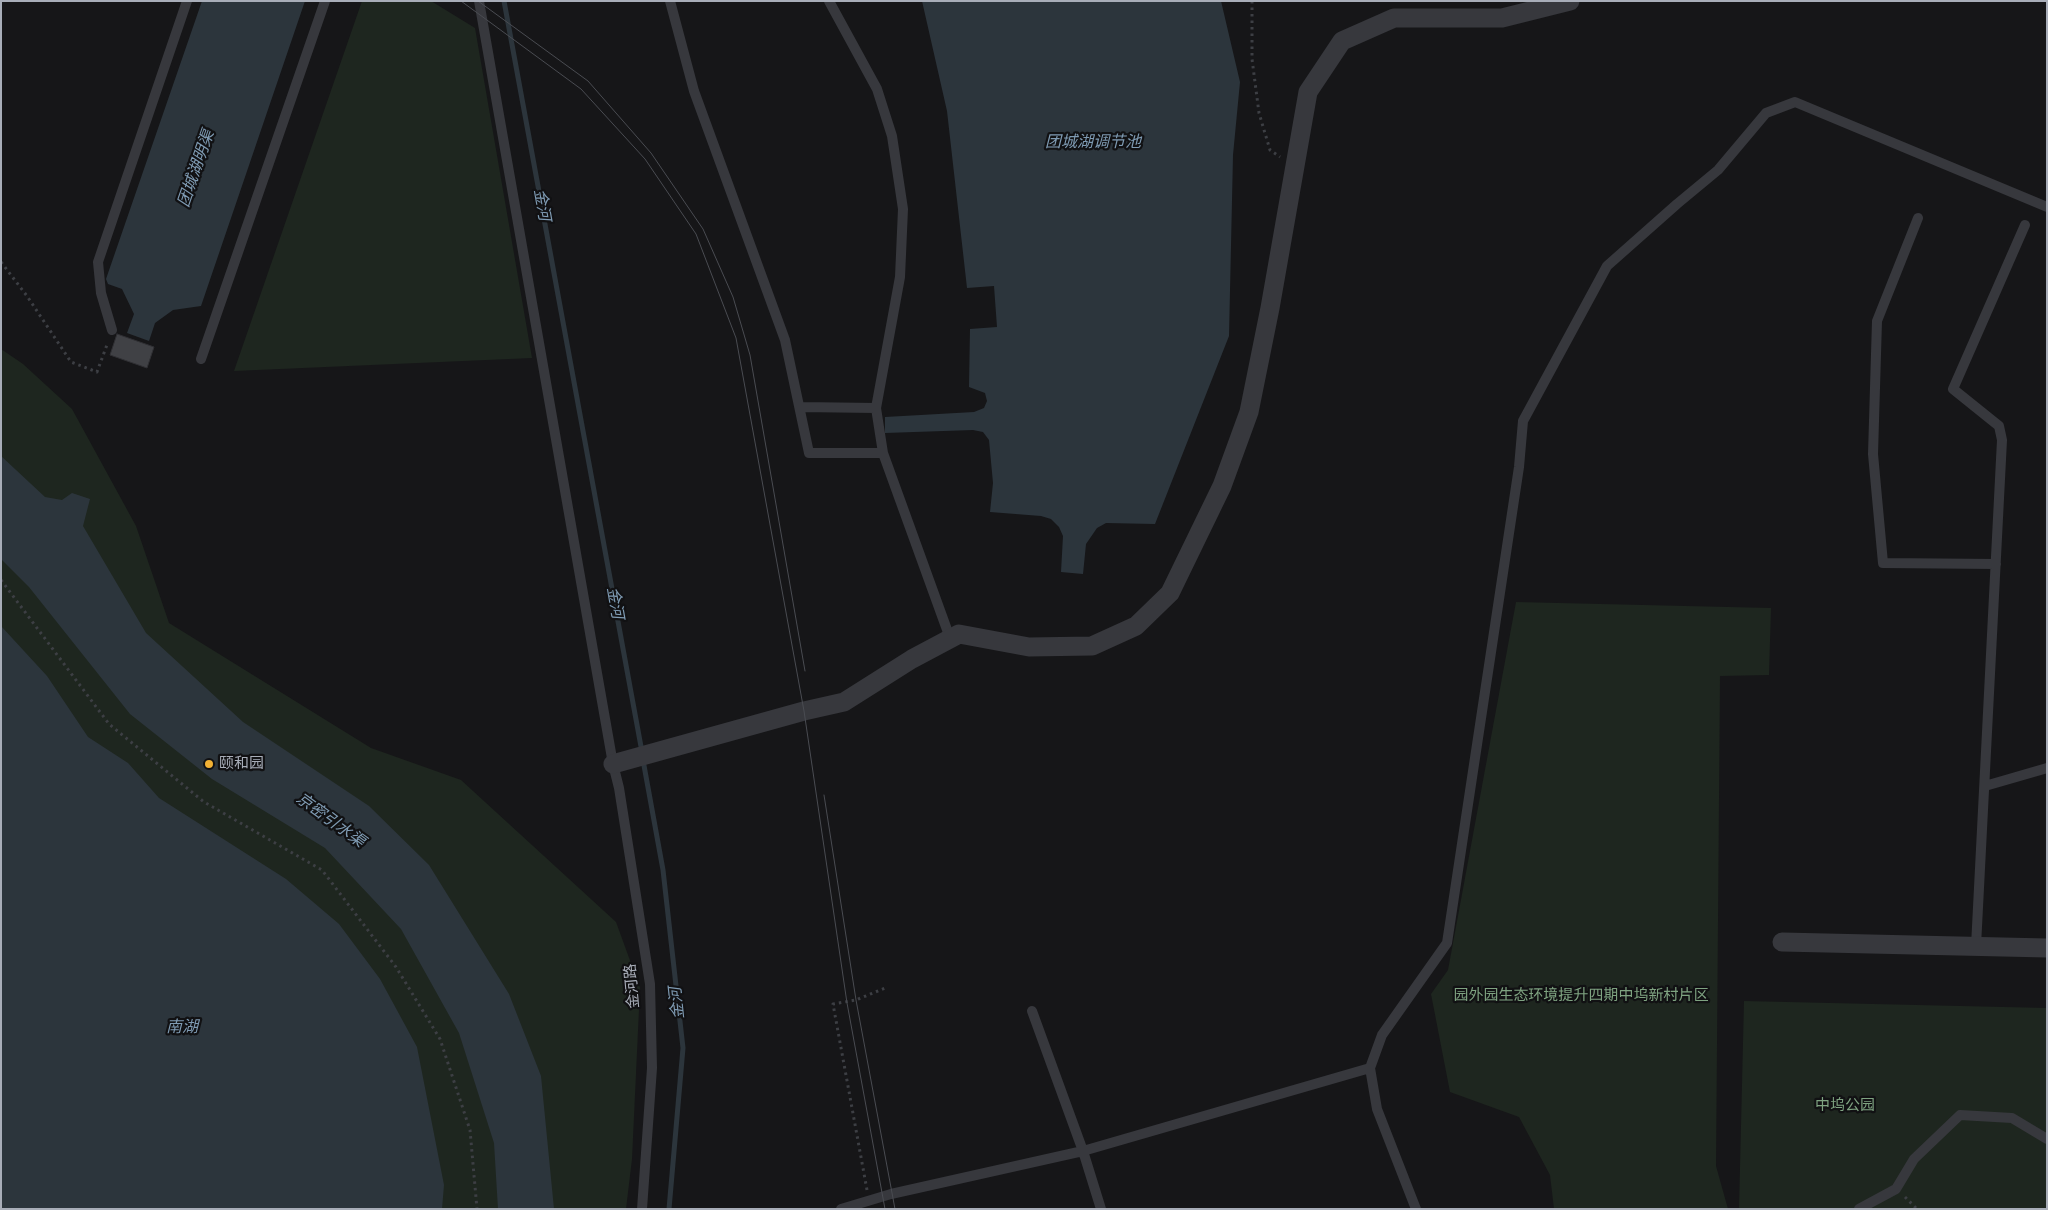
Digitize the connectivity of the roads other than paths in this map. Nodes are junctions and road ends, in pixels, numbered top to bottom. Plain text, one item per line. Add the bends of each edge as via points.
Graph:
1 (187, 1) edge
2 (325, 1) edge
3 (480, 1) edge
4 (670, 1) edge
5 (829, 1) edge
6 (1570, 1) edge
7 (2047, 207) edge
8 (1918, 218) dead end
9 (2025, 225) dead end
10 (112, 330) road end
11 (201, 359) dead end
12 (800, 407) junction
13 (876, 408) junction
14 (883, 453) junction
15 (1996, 564) junction
16 (950, 638) junction
17 (620, 762) junction
18 (2047, 768) edge
19 (1985, 786) junction
20 (1782, 942) dead end
21 (1976, 946) junction
22 (2047, 948) edge
23 (1032, 1011) dead end
24 (1370, 1068) junction
25 (2047, 1139) edge
26 (1083, 1151) junction
27 (642, 1209) edge
28 (841, 1209) edge
29 (1101, 1209) edge
30 (1416, 1209) edge
31 (1858, 1209) edge

1 - 10 lane via 98,262 101,292
2 - 11 lane
3 - 17 lane, 金河路
4 - 12 lane via 694,91 785,340
5 - 13 lane via 877,89 892,136 903,209 900,277
6 - 16 street via 1502,18 1394,18 1342,41 1308,92 1249,412 1222,486 1170,593 1136,626 1092,646 1029,647 959,634
7 - 24 lane via 1795,102 1766,113 1718,170 1607,266 1523,421 1519,467 1446,943 1382,1035
8 - 15 lane via 1877,321 1873,454 1883,563
9 - 15 lane via 1953,389 1999,426 2002,440
12 - 13 lane
12 - 14 lane via 809,453
13 - 14 lane
14 - 16 lane
15 - 19 lane
16 - 17 street via 912,658 844,702
17 - 27 lane, 金河路 via 619,788 650,984 652,1068
18 - 19 lane
19 - 21 lane
20 - 21 street
21 - 22 street
23 - 26 lane
24 - 26 lane
24 - 30 lane via 1377,1109
25 - 31 lane via 2012,1118 1960,1114 1914,1159 1896,1189
26 - 28 lane
26 - 29 lane

